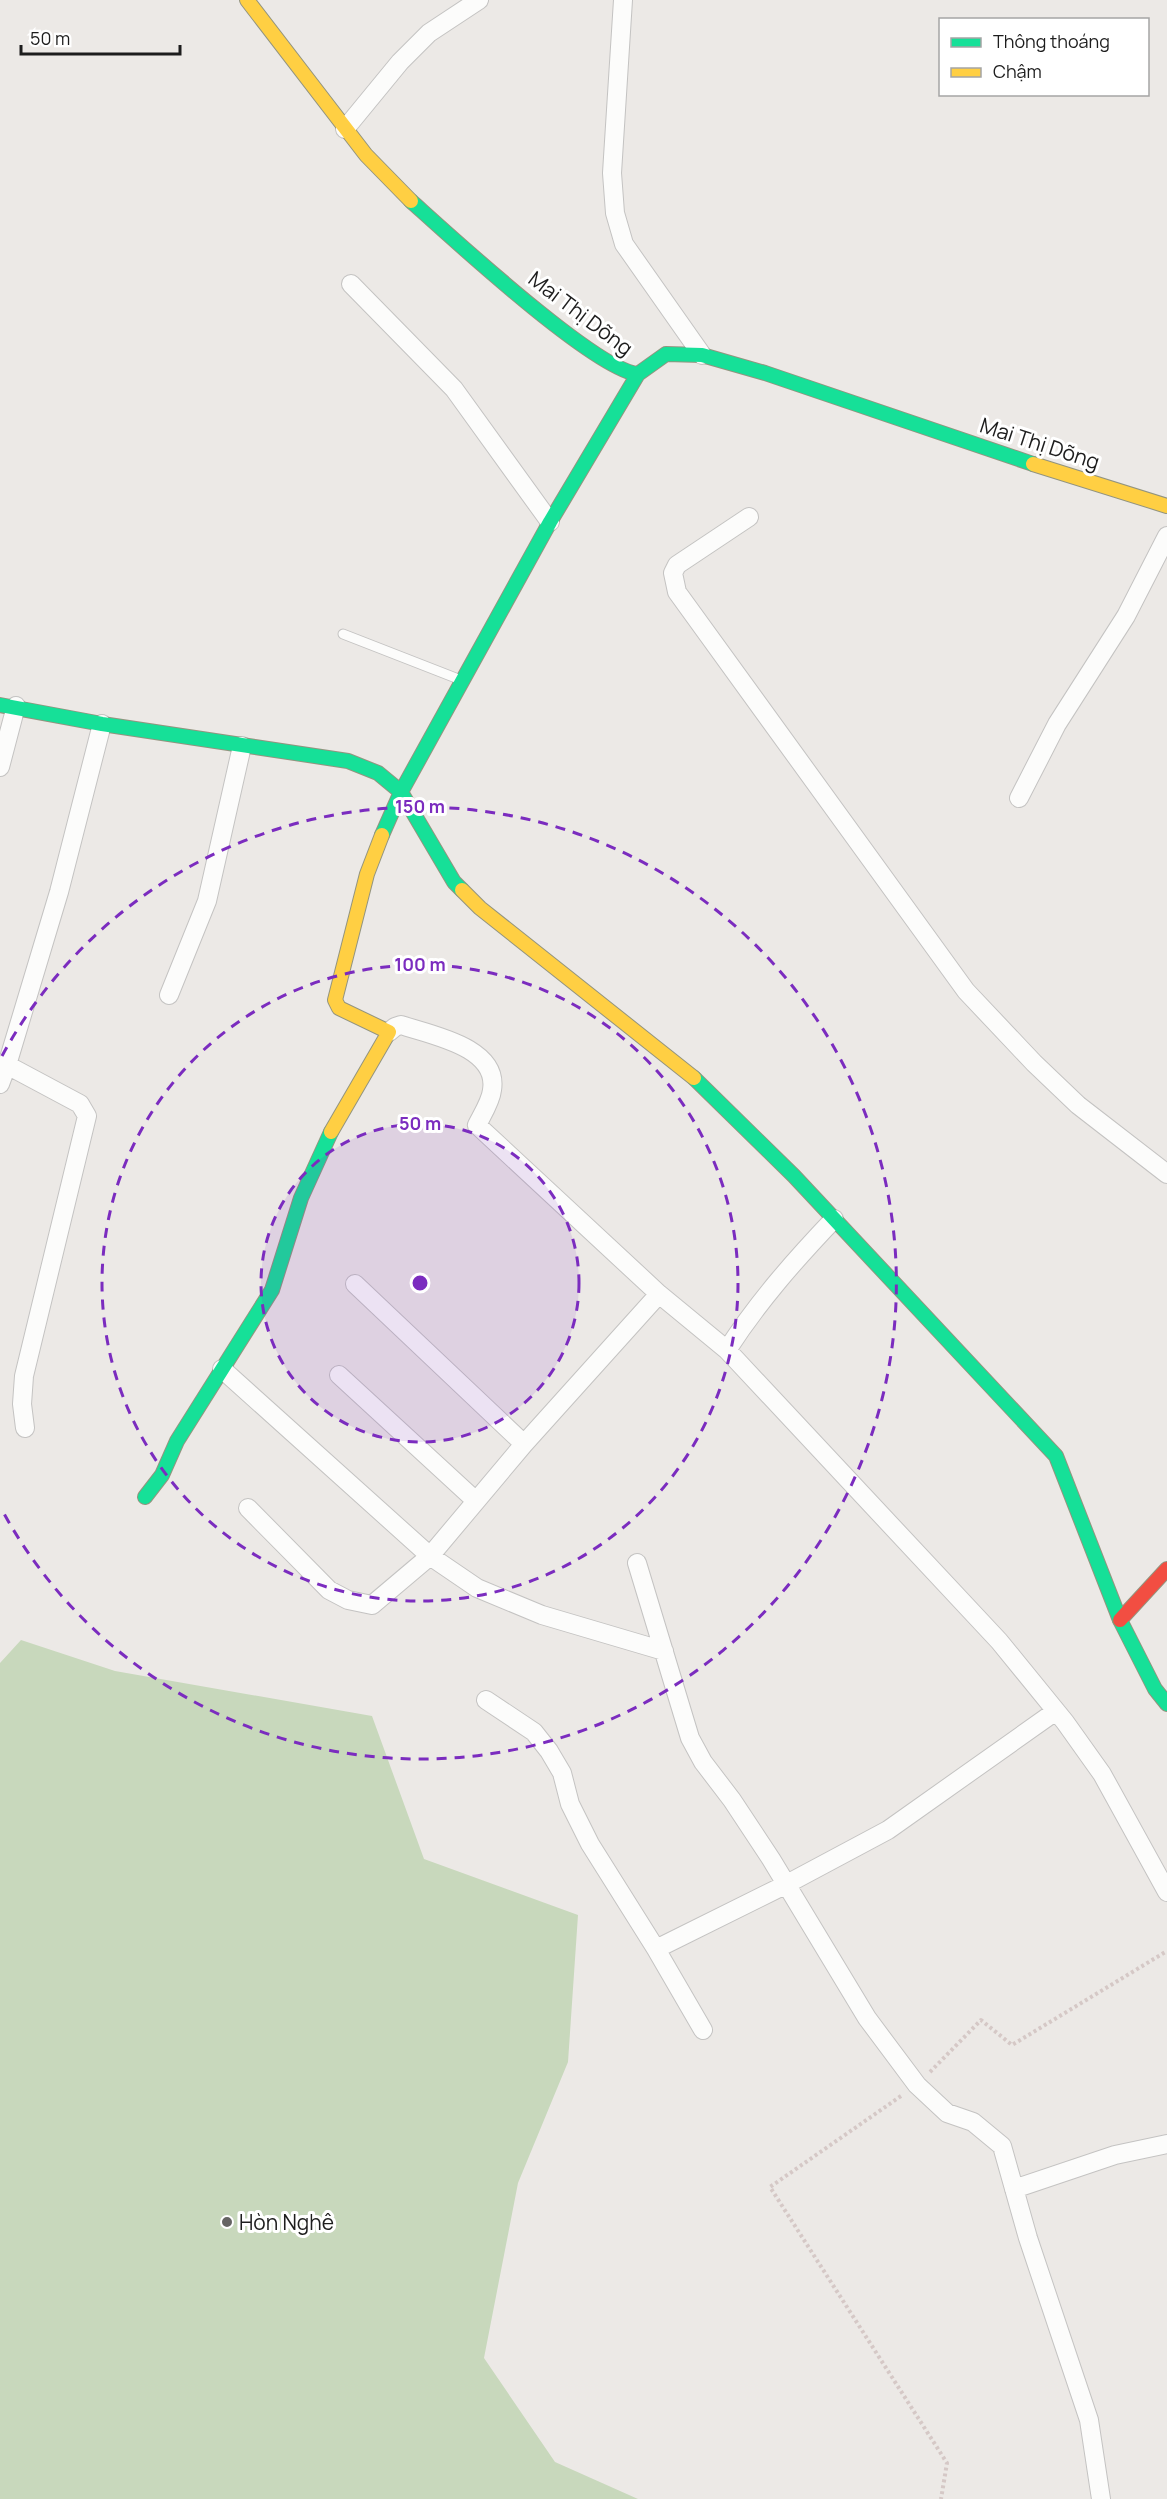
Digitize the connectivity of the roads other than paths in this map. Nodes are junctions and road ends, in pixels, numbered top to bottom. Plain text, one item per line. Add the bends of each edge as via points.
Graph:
1 (247, 0) edge
2 (479, 0) edge
3 (623, 0) edge
4 (345, 129) junction
5 (351, 284) dead end
6 (702, 355) junction
7 (638, 374) junction
8 (1167, 506) edge
9 (749, 517) dead end
10 (550, 522) junction
11 (1167, 536) edge
12 (343, 634) dead end
13 (463, 680) junction
14 (8, 705) edge
15 (102, 724) junction
16 (242, 746) junction
17 (0, 767) edge
18 (401, 792) junction
19 (1019, 798) dead end
20 (169, 995) dead end
21 (389, 1032) junction
22 (7, 1065) junction
23 (0, 1084) edge
24 (1167, 1174) edge
25 (834, 1219) junction
26 (355, 1284) dead end
27 (659, 1294) junction
28 (727, 1350) junction
29 (222, 1369) junction
30 (339, 1375) dead end
31 (25, 1428) dead end
32 (524, 1444) junction
33 (145, 1497) dead end
34 (476, 1502) junction
35 (248, 1508) dead end
36 (430, 1556) junction
37 (638, 1563) dead end
38 (1167, 1569) edge
39 (1120, 1620) junction
40 (664, 1651) junction
41 (486, 1700) dead end
42 (1167, 1704) edge
43 (1056, 1711) junction
44 (785, 1886) junction
45 (1167, 1892) edge
46 (656, 1949) junction
47 (703, 2030) dead end
48 (1167, 2144) edge
49 (1014, 2189) junction
50 (1101, 2499) edge

1 - 4 street, Mai Thị Dõng
2 - 4 street via 429,33
3 - 6 street via 612,173 615,213 624,244
4 - 7 street, Mai Thị Dõng via 398,190 466,250 600,357 628,373
5 - 10 street via 454,389
6 - 7 street, Mai Thị Dõng via 666,354
6 - 8 street, Mai Thị Dõng
7 - 10 street
9 - 24 street via 677,565 673,573 677,592 966,991 1078,1105
10 - 13 street
11 - 19 street via 1126,616 1057,724
12 - 13 lane
13 - 18 street
14 - 15 street
14 - 17 street
15 - 16 street
15 - 22 street via 59,891
16 - 18 street via 348,761 378,773
16 - 20 street via 207,901
18 - 21 street via 368,873 335,1000 339,1008
18 - 25 street via 454,882 517,938 680,1065
21 - 27 street via 401,1025 474,1052 488,1071 492,1091 477,1125
21 - 29 street via 327,1137 301,1198 272,1290
22 - 23 street
22 - 31 street via 80,1104 87,1116 24,1376
25 - 28 street via 782,1273
25 - 39 street via 1056,1456
26 - 32 street
27 - 28 street
27 - 32 street
28 - 43 street via 982,1623
29 - 33 street via 177,1441 162,1475
29 - 36 street
30 - 34 street
32 - 34 street
34 - 36 street
35 - 36 street via 329,1590 348,1600 372,1605
36 - 40 street via 477,1588 510,1604
37 - 40 street
38 - 39 street
39 - 42 street via 1155,1689
40 - 44 street via 690,1738
41 - 46 street via 534,1732 549,1751 562,1773 570,1804 590,1844
43 - 44 street via 888,1830
43 - 45 street via 1102,1774
44 - 46 street
44 - 49 street via 867,2018 917,2085 947,2113 973,2122 1002,2146
46 - 47 street
48 - 49 street via 1115,2155
49 - 50 street via 1089,2420

